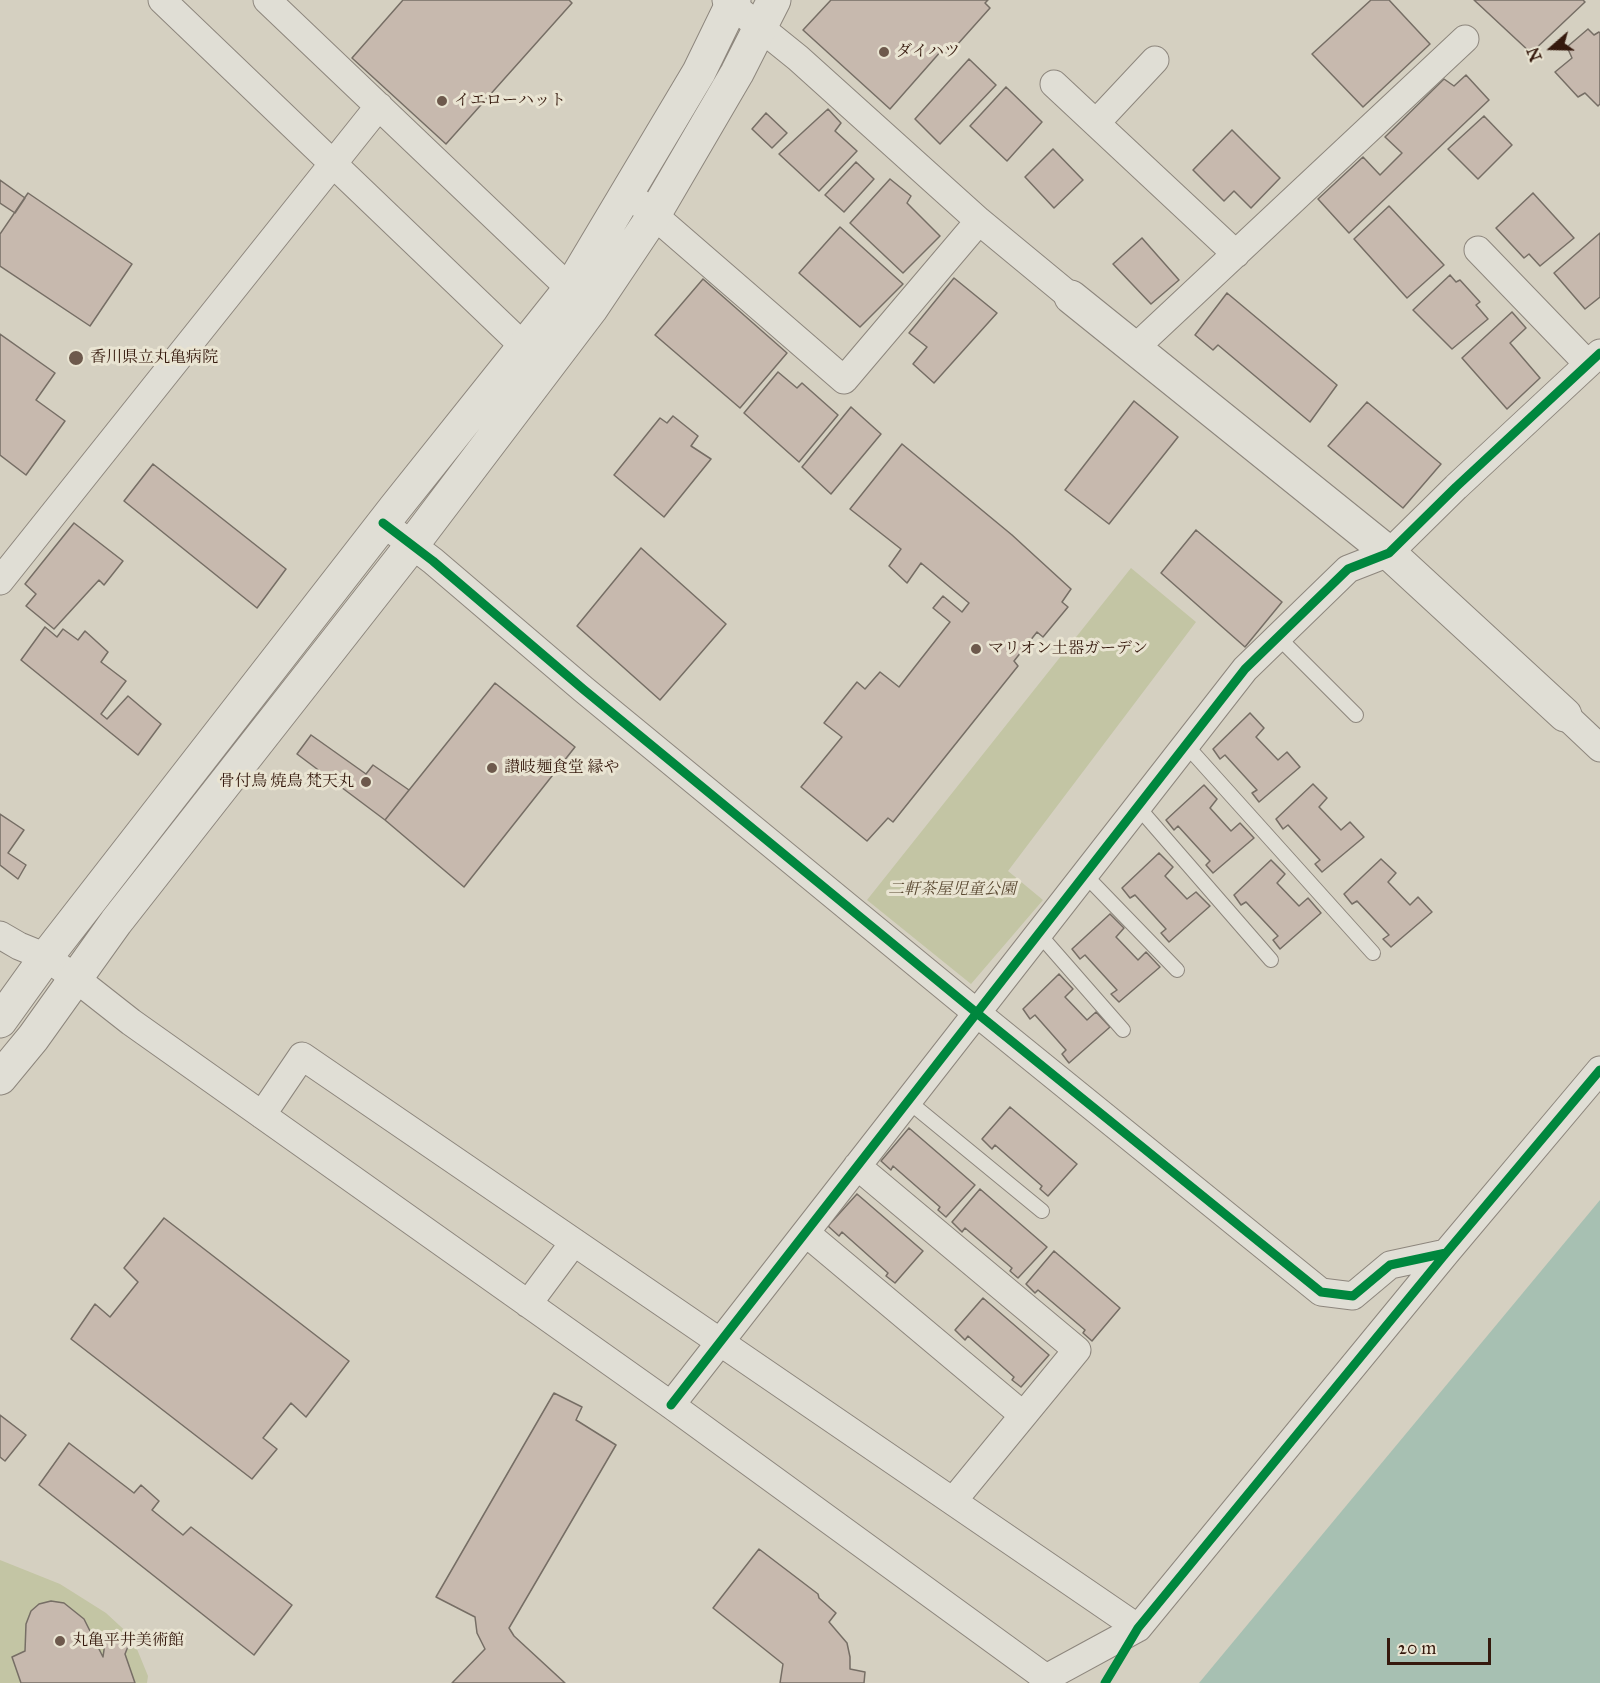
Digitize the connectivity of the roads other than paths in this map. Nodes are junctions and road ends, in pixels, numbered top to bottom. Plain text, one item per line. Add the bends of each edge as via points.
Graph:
1 (162, 0) edge
2 (267, 0) edge
3 (730, 2) edge
4 (766, 14) edge
5 (1465, 39) dead end
6 (1155, 60) dead end
7 (1054, 84) dead end
8 (379, 105) junction
9 (1096, 123) junction
10 (333, 164) junction
11 (627, 192) junction
12 (654, 215) junction
13 (979, 222) junction
14 (1478, 250) dead end
15 (1236, 254) junction
16 (1071, 297) joint
17 (580, 299) junction
18 (1135, 348) junction
19 (536, 357) junction
20 (1594, 359) edge
21 (383, 523) junction
22 (412, 545) junction
23 (1389, 553) junction
24 (0, 581) edge
25 (1278, 637) junction
26 (1356, 715) dead end
27 (1565, 715) joint
28 (1186, 745) junction
29 (1600, 748) edge
30 (1138, 807) junction
31 (1085, 875) junction
32 (1040, 934) junction
33 (0, 935) edge
34 (1373, 953) dead end
35 (46, 957) junction
36 (1271, 960) dead end
37 (1177, 970) dead end
38 (75, 978) junction
39 (978, 1014) junction
40 (0, 1021) edge
41 (1123, 1030) dead end
42 (1600, 1070) edge
43 (0, 1078) edge
44 (908, 1101) junction
45 (262, 1115) junction
46 (857, 1166) junction
47 (1042, 1211) dead end
48 (806, 1233) junction
49 (574, 1242) junction
50 (1446, 1253) junction
51 (528, 1304) junction
52 (721, 1343) junction
53 (671, 1405) junction
54 (1023, 1415) junction
55 (953, 1502) junction
56 (1138, 1628) junction
57 (1044, 1681) edge

1 - 10 street
2 - 8 street
3 - 4 street
3 - 11 street via 699,72
4 - 12 street
4 - 13 street via 798,58
5 - 15 street
6 - 9 street
7 - 9 street
8 - 10 street
8 - 17 street
9 - 15 street
10 - 19 street
10 - 24 street
11 - 12 street
11 - 17 street
12 - 13 street via 844,380
12 - 17 street
13 - 16 street
14 - 20 street
15 - 18 street
16 - 18 street
17 - 19 street
18 - 23 street
19 - 21 street
19 - 22 street
20 - 23 street
21 - 22 street
21 - 35 street
22 - 38 street
22 - 39 street
23 - 25 street via 1348,569
23 - 27 street
25 - 26 lane
25 - 28 street via 1245,669
27 - 29 street
28 - 30 street
28 - 34 lane
30 - 31 street
30 - 36 lane
31 - 32 street
31 - 37 lane
32 - 39 street
32 - 41 lane
33 - 35 street
35 - 38 street
35 - 40 street
38 - 43 street
38 - 45 street
39 - 44 street
39 - 50 street via 1321,1292 1353,1296 1389,1265
42 - 50 street
44 - 46 street
44 - 47 lane
45 - 49 street via 302,1056
45 - 51 street
46 - 48 street
46 - 54 street via 1077,1350
48 - 52 street
48 - 54 street
49 - 51 street
49 - 52 street
50 - 56 street
51 - 53 street
52 - 53 street
52 - 55 street
53 - 57 street
54 - 55 street
55 - 56 street
56 - 57 street

